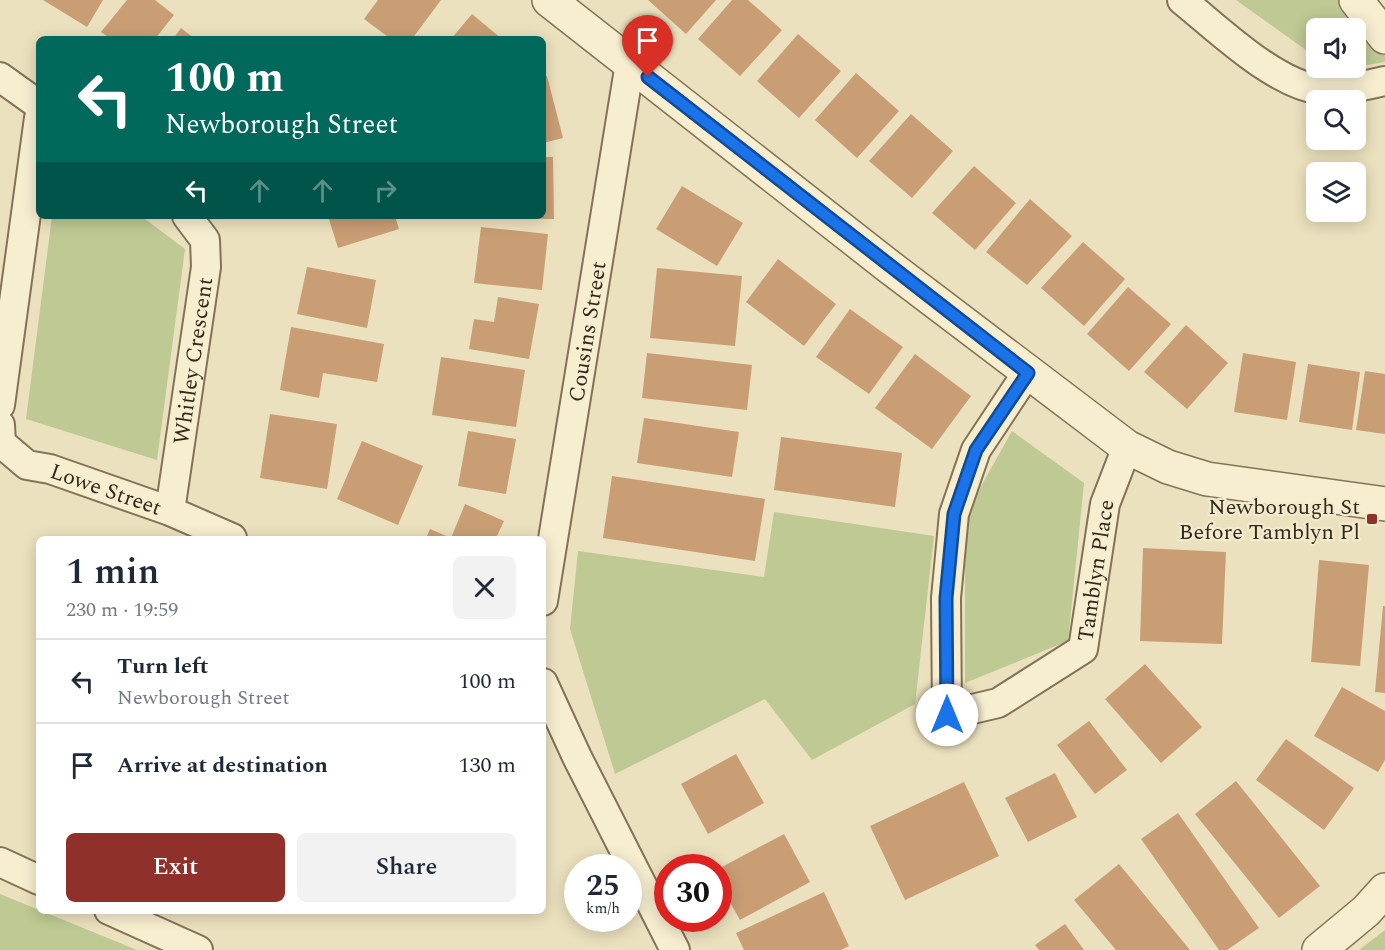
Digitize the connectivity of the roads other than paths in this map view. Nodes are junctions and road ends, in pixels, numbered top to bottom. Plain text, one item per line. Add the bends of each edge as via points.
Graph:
1 (549, 0) edge
2 (1182, 0) edge
3 (1356, 0) edge
4 (1385, 37) edge
5 (630, 63) junction
6 (0, 76) edge
7 (1385, 81) edge
8 (36, 103) edge
9 (36, 140) edge
10 (189, 219) edge
11 (1028, 373) junction
12 (0, 405) edge
13 (0, 425) edge
14 (1127, 447) junction
15 (1385, 504) edge
16 (170, 511) junction
17 (227, 536) edge
18 (546, 582) edge
19 (546, 689) edge
20 (0, 862) edge
21 (36, 879) edge
22 (1385, 890) edge
23 (118, 914) edge
24 (198, 950) edge
25 (675, 950) edge
26 (1319, 950) edge

1 - 5 street
2 - 7 street via 1267,67 1295,83 1321,90
3 - 4 street
5 - 11 street
5 - 18 street, Cousins Street
6 - 8 street
9 - 12 street
10 - 16 street, Whitley Crescent via 205,240 206,267
11 - 14 street
11 - 14 street, Tamblyn Place via 976,450 954,514 946,598 947,715 998,703 1083,649 1105,504
13 - 16 street, Lowe Street via 1,444 27,465 50,469
14 - 15 street via 1168,467 1207,479
16 - 17 street, Lowe Street
19 - 25 street
20 - 21 street
22 - 26 street
23 - 24 street

